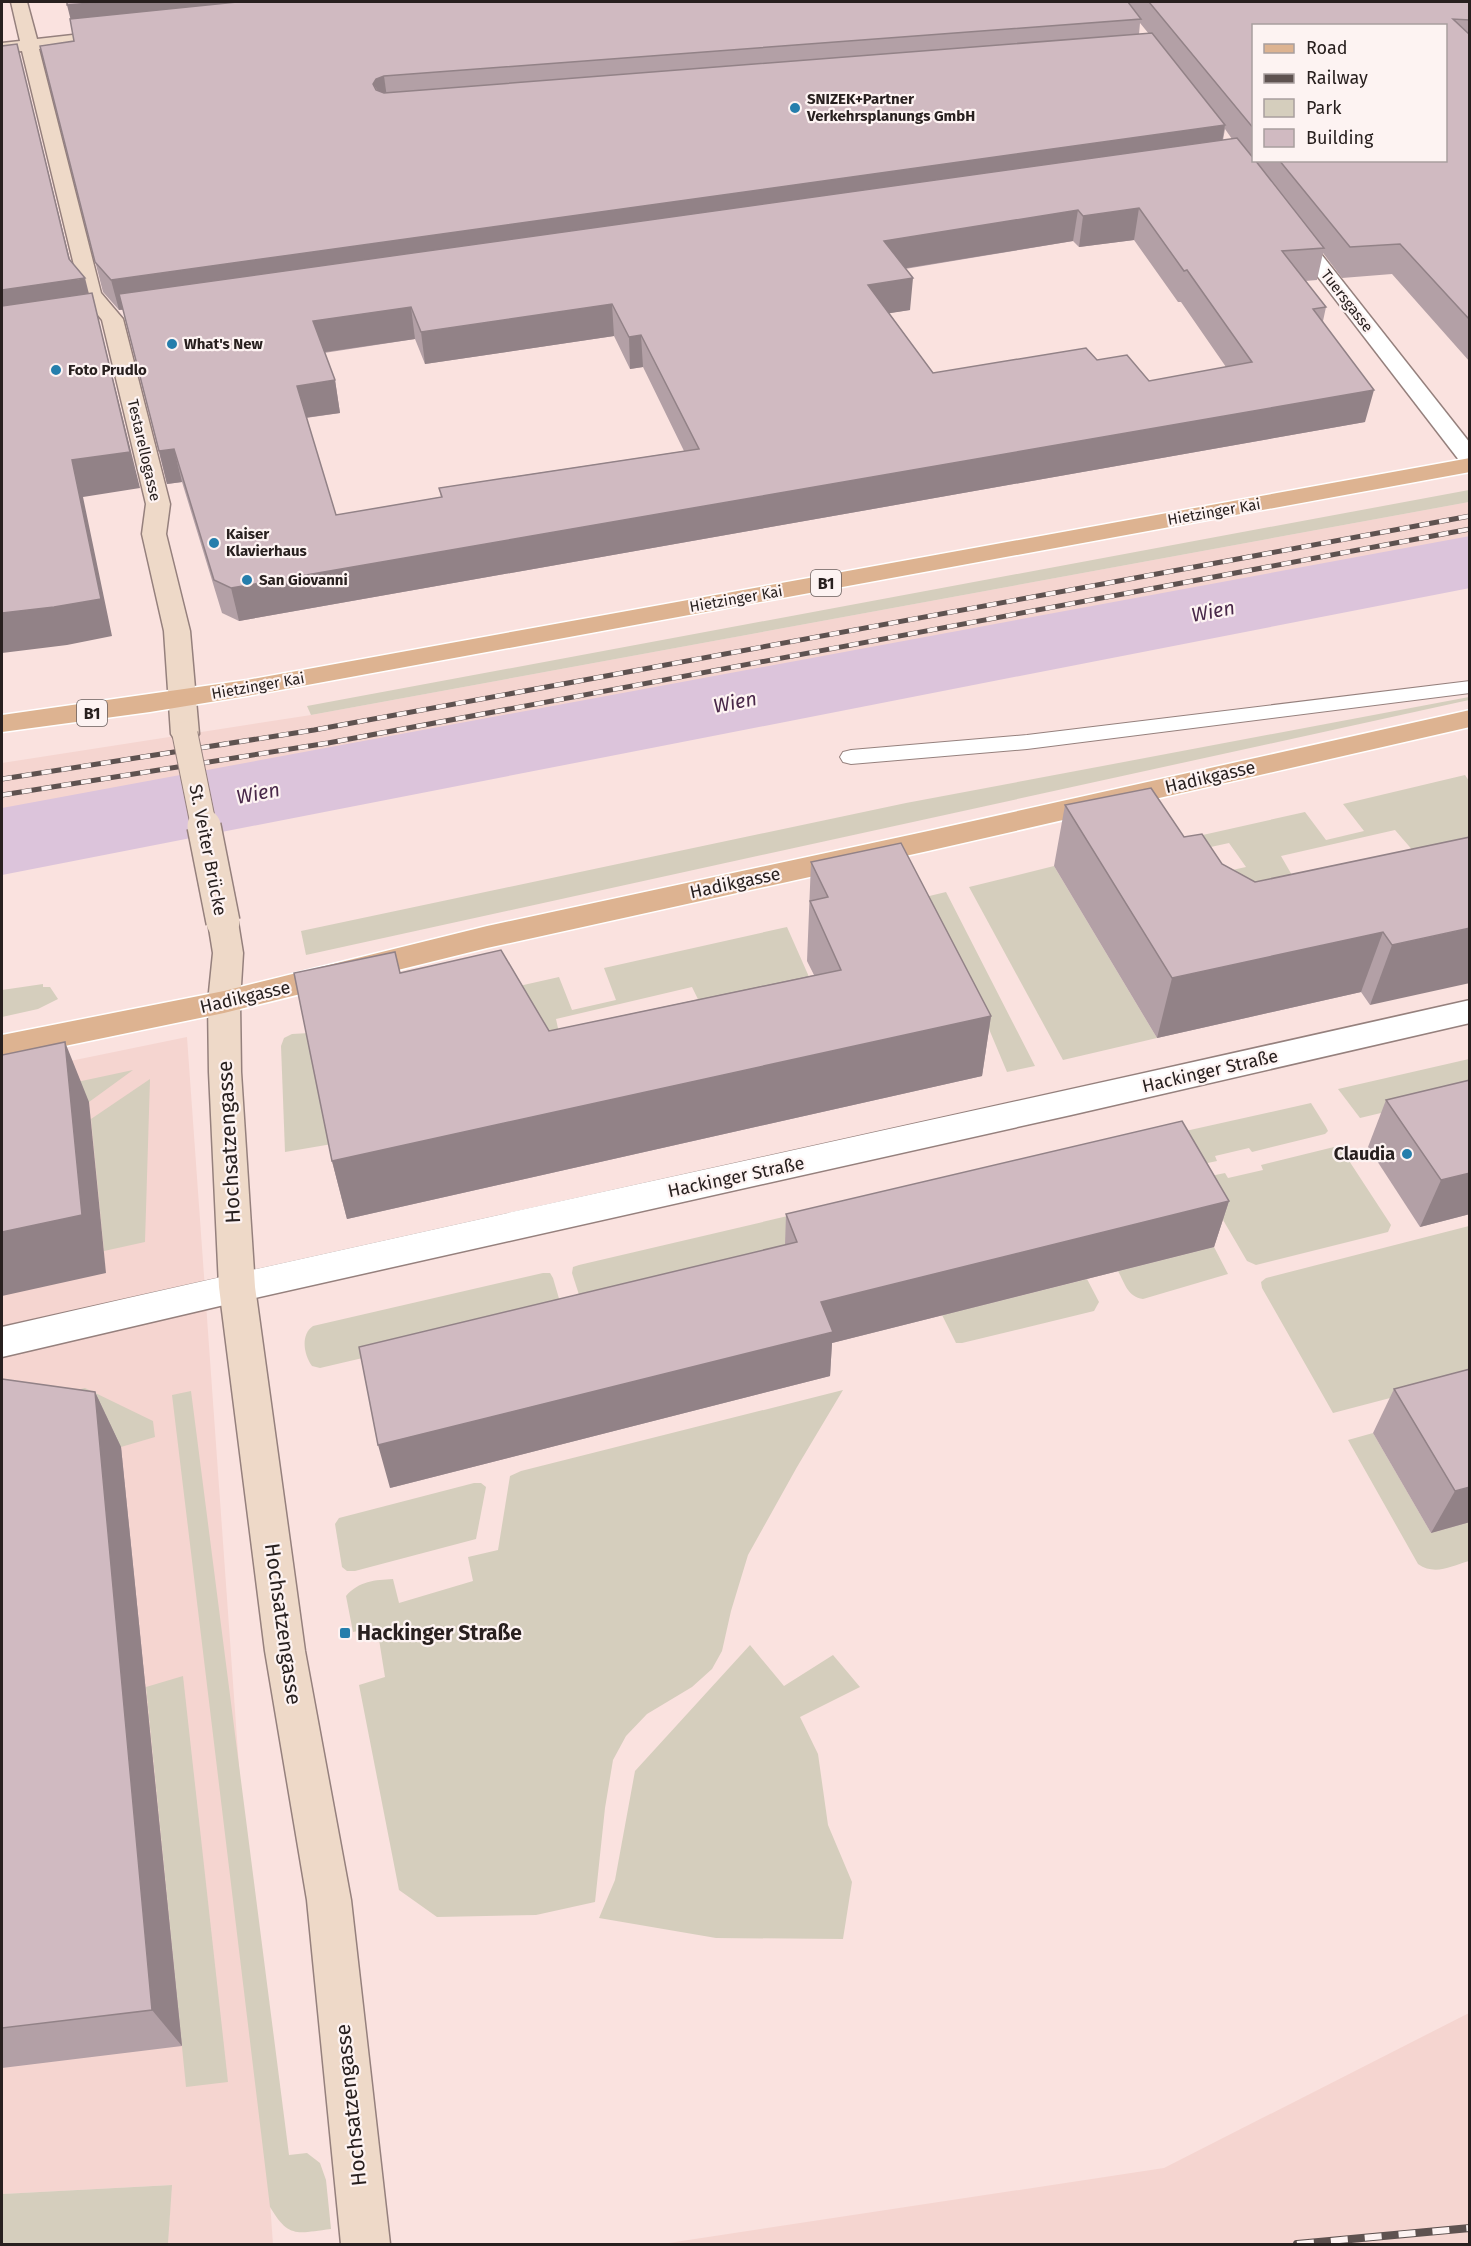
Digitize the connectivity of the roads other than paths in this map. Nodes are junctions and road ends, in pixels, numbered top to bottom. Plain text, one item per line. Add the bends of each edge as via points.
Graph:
1 (19, 2) edge
2 (139, 33) edge
3 (29, 45) junction
4 (2, 48) edge
5 (1281, 216) edge
6 (1470, 459) edge
7 (1470, 465) edge
8 (1470, 687) edge
9 (183, 699) junction
10 (1470, 718) edge
11 (2, 724) edge
12 (851, 757) dead end
13 (224, 1002) junction
14 (1470, 1011) edge
15 (2, 1047) edge
16 (237, 1287) junction
17 (2, 1342) edge
18 (366, 2244) edge

1 - 3 street, Testarellogasse
2 - 3 street
3 - 4 street
3 - 9 street, Testarellogasse via 91,294 112,319 158,504 154,534 177,631
5 - 6 street, Tuersgasse
7 - 9 main road, Hietzinger Kai / B1
8 - 12 lane via 1027,742
9 - 11 main road, Hietzinger Kai / B1
9 - 13 street, St. Veiter Brücke, bridge via 185,734 228,952
10 - 13 main road, Hadikgasse via 488,937
13 - 15 main road, Hadikgasse
13 - 16 street, Hochsatzengasse
14 - 16 street, Hackinger Straße
16 - 17 street, Hackinger Straße
16 - 18 street, Hochsatzengasse via 285,1651 329,1900

